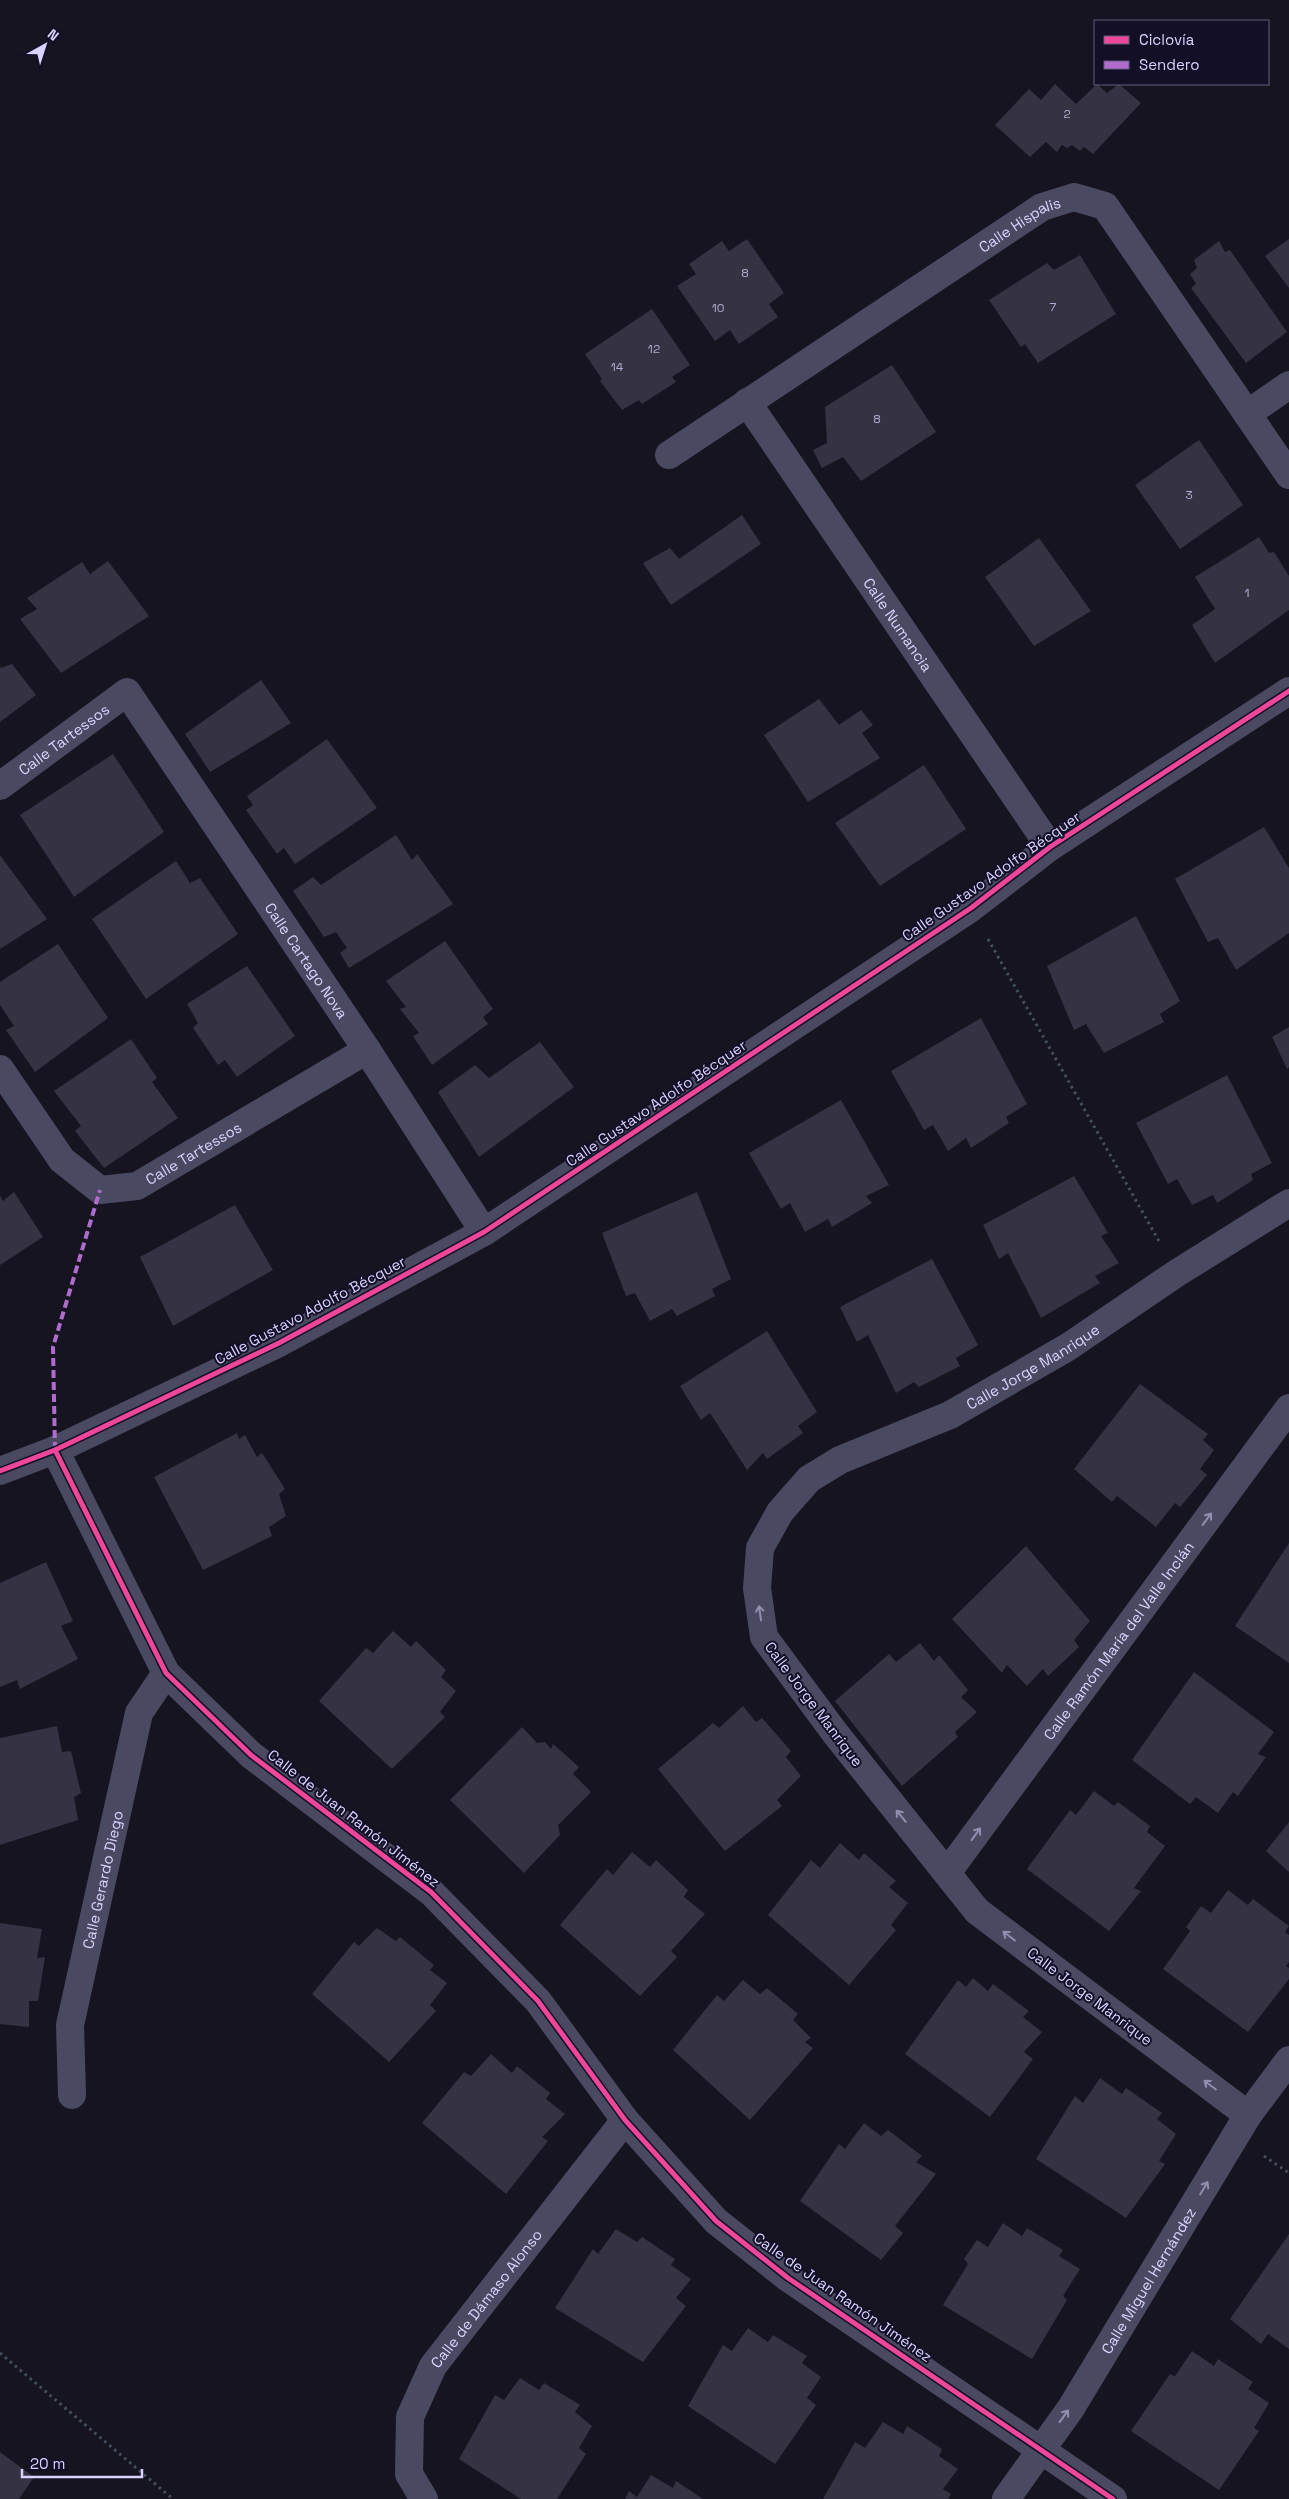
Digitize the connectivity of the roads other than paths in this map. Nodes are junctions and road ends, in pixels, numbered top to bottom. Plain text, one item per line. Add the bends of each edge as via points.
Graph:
1 (1289, 386) edge
2 (746, 402) junction
3 (1247, 414) junction
4 (670, 455) dead end
5 (1289, 475) edge
6 (1289, 691) edge
7 (127, 692) joint
8 (0, 786) edge
9 (1050, 847) junction
10 (367, 1050) junction
11 (0, 1069) edge
12 (1288, 1207) edge
13 (484, 1232) junction
14 (1289, 1408) edge
15 (55, 1450) junction
16 (0, 1471) edge
17 (166, 1674) junction
18 (947, 1873) junction
19 (1289, 2060) edge
20 (72, 2096) dead end
21 (1248, 2115) junction
22 (626, 2120) junction
23 (1040, 2449) junction
24 (424, 2499) edge
25 (1006, 2499) edge
26 (1113, 2499) edge

1 - 3 street
2 - 3 street, Calle Hispalis via 1042,207 1074,197 1105,206
2 - 4 street, Calle Hispalis
2 - 9 street, Calle Numancia
3 - 5 street, Calle Hispalis
6 - 9 street, Calle Gustavo Adolfo Bécquer
7 - 8 street, Calle Tartessos
7 - 10 street, Calle Cartago Nova
9 - 13 street, Calle Gustavo Adolfo Bécquer via 971,908
10 - 11 street, Calle Tartessos via 137,1186 100,1190 62,1160
10 - 13 street, Calle Cartago Nova
18 -> 12 street, Calle Jorge Manrique via 835,1733 764,1637 757,1588 760,1548 780,1512 809,1479 840,1460 950,1415 1068,1347 1177,1273
13 - 15 street, Calle Gustavo Adolfo Bécquer via 279,1343
18 -> 14 street, Calle Ramón María del Valle Inclán
15 - 16 street, Calle Gustavo Adolfo Bécquer
15 - 17 street, Calle de Juan Ramón Jiménez
17 - 20 street, Calle Gerardo Diego via 138,1713 70,2025
17 - 22 street, Calle de Juan Ramón Jiménez via 251,1754 431,1892 538,2001
21 -> 18 street, Calle Jorge Manrique via 977,1911
19 - 21 street, Calle Miguel Hernández
23 -> 21 street, Calle Miguel Hernández via 1070,2408
22 - 23 street, Calle de Juan Ramón Jiménez via 716,2222 788,2278
22 - 24 street, Calle de Dámaso Alonso via 433,2366 410,2417 409,2474
23 - 25 street, Calle Miguel Hernández
23 - 26 street, Calle de Juan Ramón Jiménez

